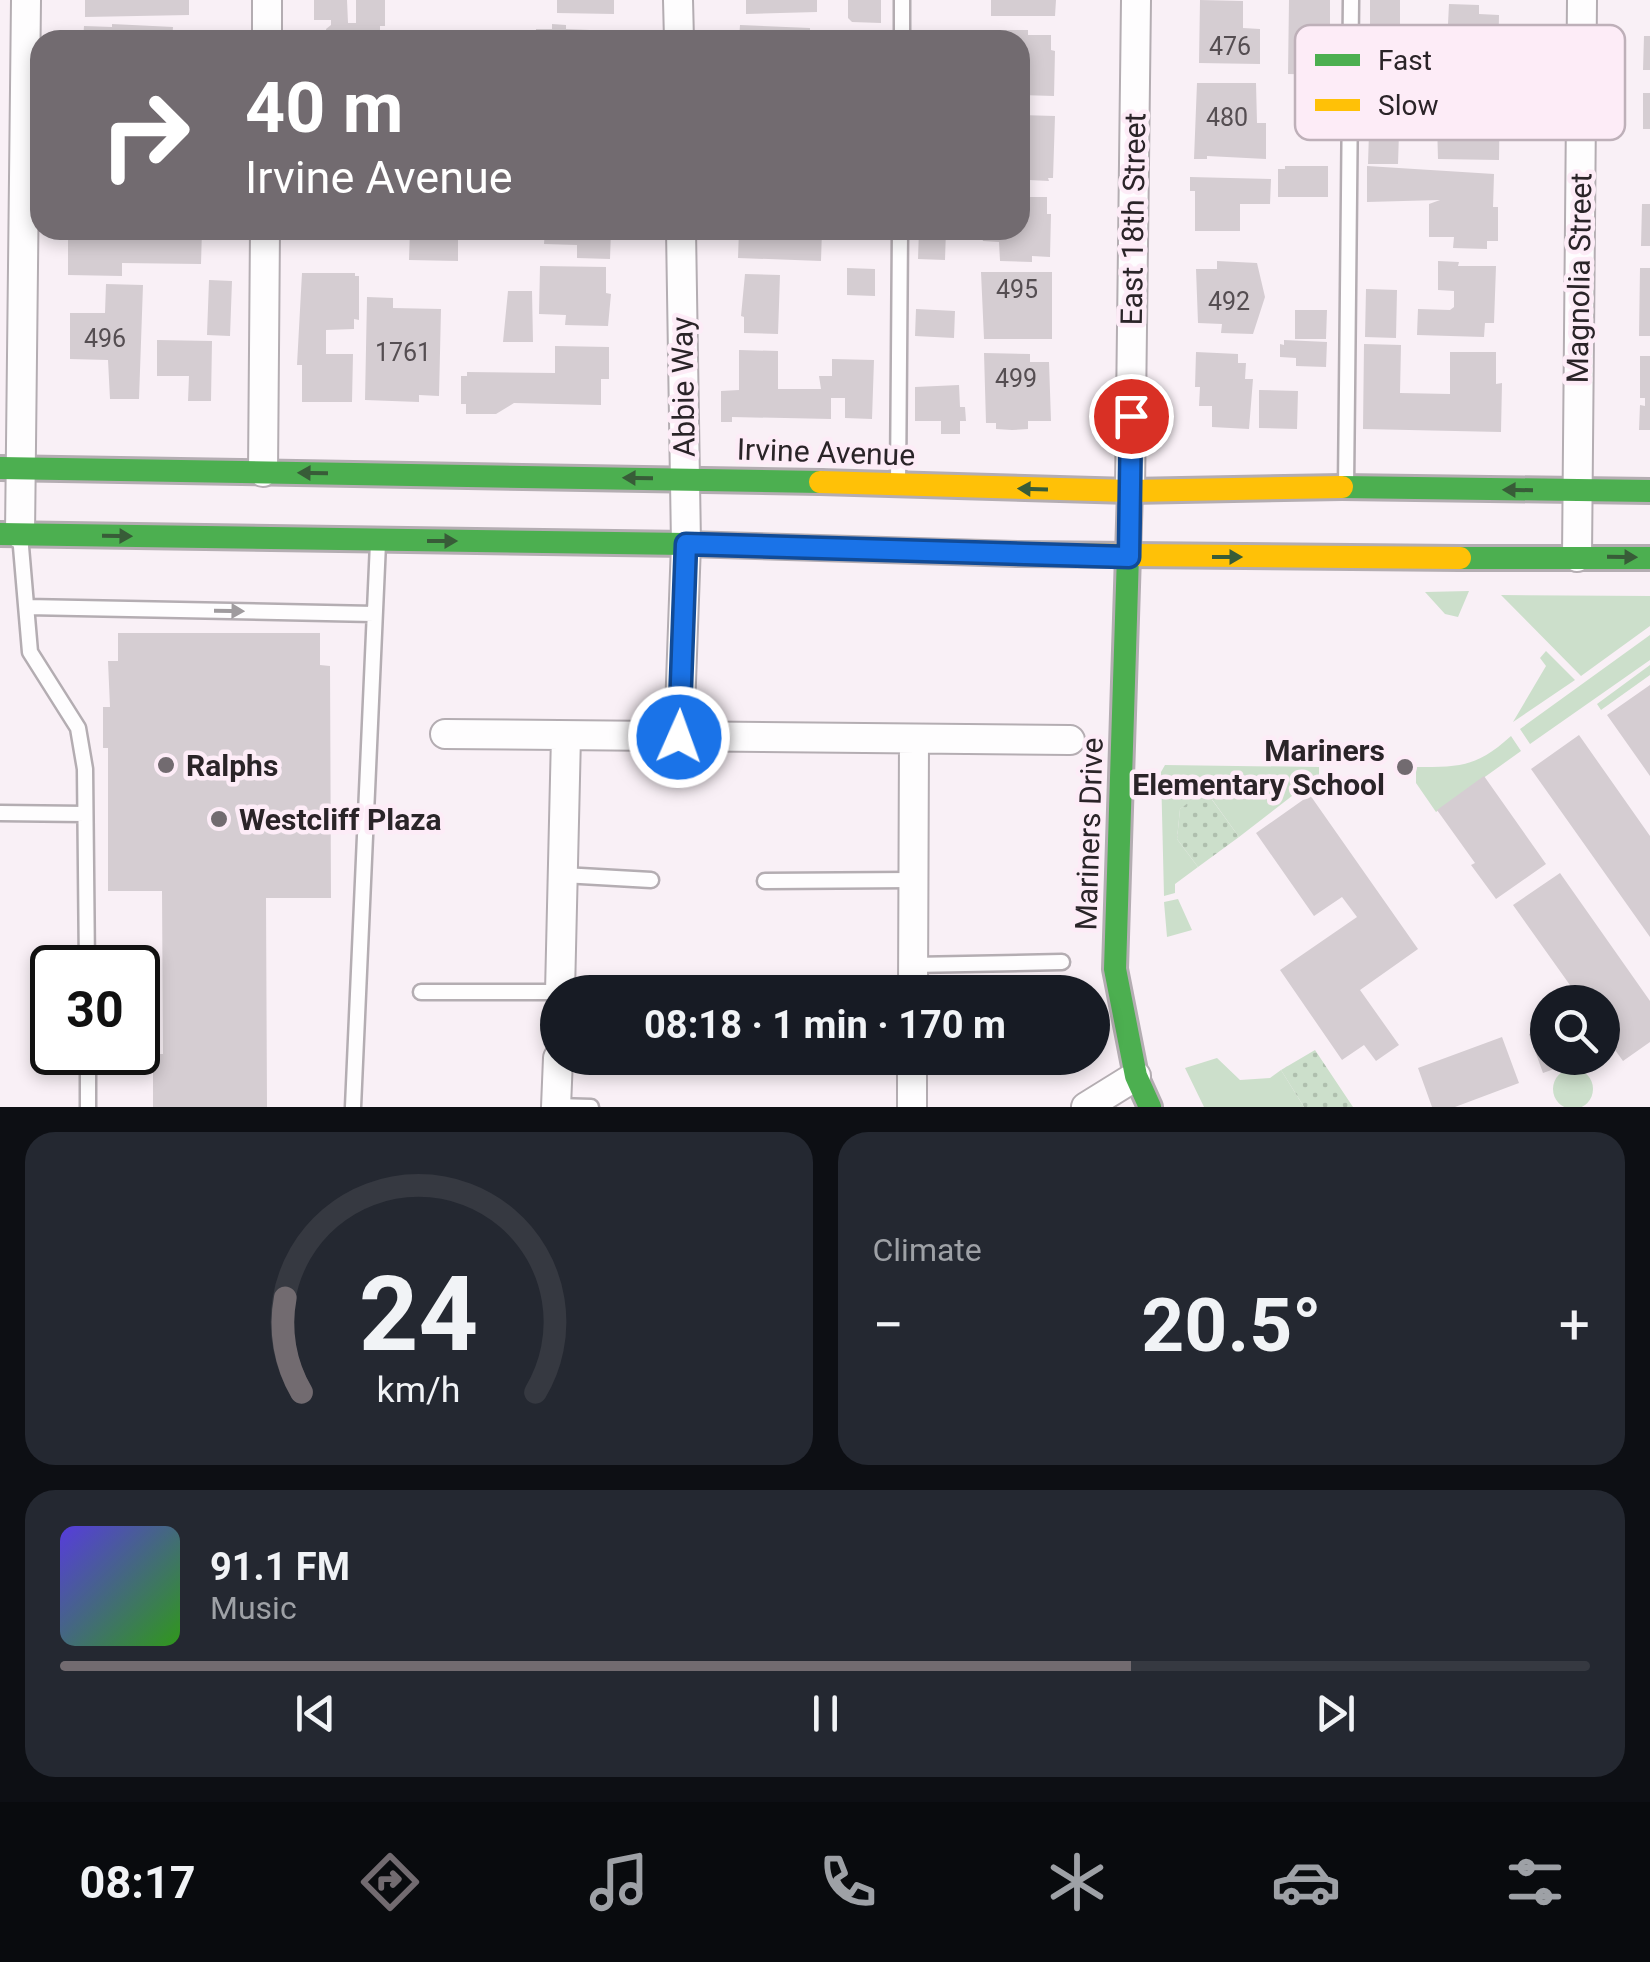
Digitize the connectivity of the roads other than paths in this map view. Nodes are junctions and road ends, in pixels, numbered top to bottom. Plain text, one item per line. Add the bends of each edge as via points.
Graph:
1 (26, 0) edge
2 (267, 0) edge
3 (678, 0) edge
4 (902, 0) edge
5 (1136, 0) edge
6 (1352, 0) edge
7 (1582, 0) edge
8 (1352, 25) edge
9 (1582, 25) edge
10 (267, 30) edge
11 (679, 30) edge
12 (902, 30) edge
13 (1350, 140) edge
14 (1581, 140) edge
15 (265, 240) edge
16 (681, 240) edge
17 (900, 240) edge
18 (10, 468) edge
19 (263, 472) junction
20 (684, 478) junction
21 (898, 484) junction
22 (1346, 487) junction
23 (1578, 491) junction
24 (1650, 491) edge
25 (1130, 492) junction
26 (10, 534) edge
27 (378, 540) junction
28 (686, 544) junction
29 (1129, 557) junction
30 (1577, 557) junction
31 (1650, 558) edge
32 (27, 608) junction
33 (374, 614) junction
34 (445, 734) dead end
35 (566, 736) junction
36 (679, 737) junction
37 (914, 740) junction
38 (1070, 740) dead end
39 (0, 814) edge
40 (85, 814) junction
41 (562, 875) junction
42 (651, 880) dead end
43 (913, 880) junction
44 (766, 881) dead end
45 (87, 945) edge
46 (1062, 962) dead end
47 (560, 975) edge
48 (913, 975) edge
49 (948, 975) edge
50 (421, 992) dead end
51 (540, 992) edge
52 (88, 1075) edge
53 (557, 1075) edge
54 (912, 1075) edge
55 (1136, 1076) junction
56 (88, 1107) edge
57 (353, 1107) edge
58 (556, 1107) edge
59 (591, 1107) edge
60 (912, 1107) edge
61 (1086, 1107) edge
62 (1150, 1107) edge

1 - 18 street
2 - 10 street
3 - 11 street
4 - 12 lane
5 - 25 street, East 18th Street
6 - 8 lane
7 - 9 street, Magnolia Street
13 - 22 lane
14 - 23 street, Magnolia Street
15 - 19 street
16 - 20 street, Abbie Way
17 - 21 lane
18 - 19 main road, Irvine Avenue
18 - 26 street
20 -> 19 main road, Irvine Avenue
20 - 21 main road, Irvine Avenue
20 - 28 street, Abbie Way
25 -> 21 main road, Irvine Avenue
23 -> 22 main road, Irvine Avenue
22 - 25 main road, Irvine Avenue
23 - 24 main road, Irvine Avenue
23 - 30 street, Magnolia Street
25 - 29 main road, East 18th Street
26 -> 27 main road
26 - 32 lane
27 -> 28 main road
27 - 33 lane
28 - 29 main road
28 - 36 street, Abbie Way
29 -> 30 main road
29 - 55 main road, Mariners Drive via 1115,970
30 -> 31 main road
32 -> 33 lane
32 - 40 lane via 30,652 78,728
33 - 57 lane
34 - 35 street
35 - 36 street
35 - 41 street
36 - 37 street
37 - 38 street
37 - 43 street
39 - 40 lane
40 - 45 lane
41 - 42 lane
41 - 47 street
43 - 44 lane
43 - 48 street
46 - 49 lane
50 - 51 lane
52 - 56 lane
53 - 58 street
54 - 60 street
55 - 61 street
55 - 62 main road, Mariners Drive
58 - 59 lane

